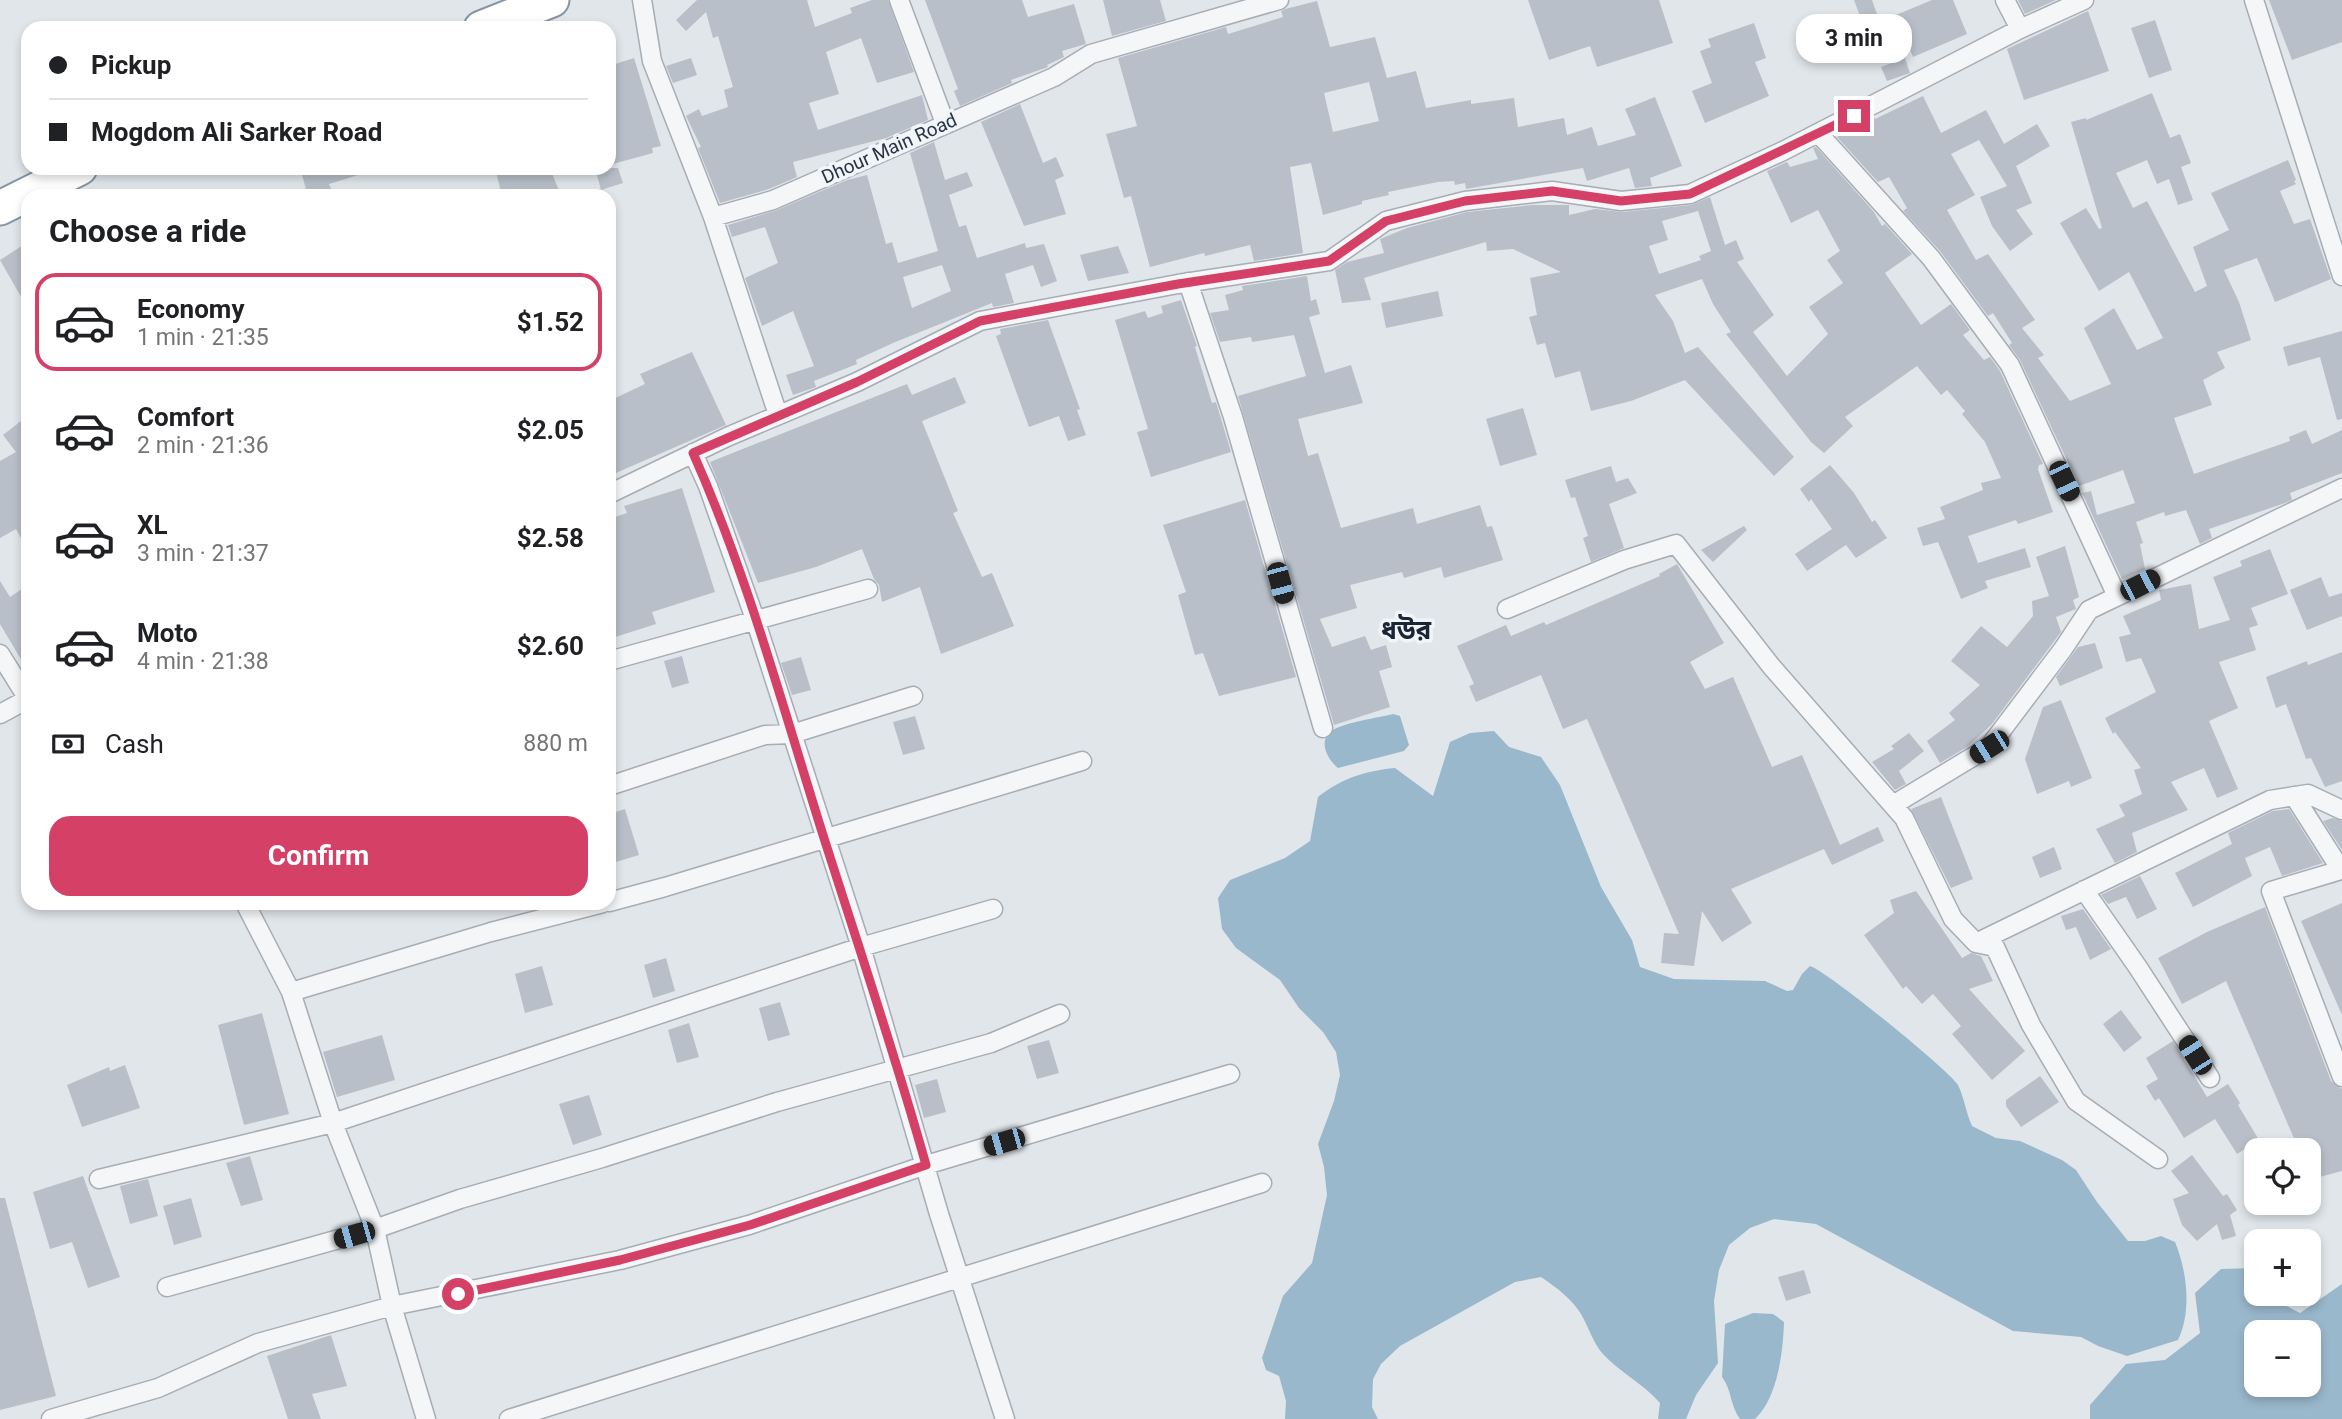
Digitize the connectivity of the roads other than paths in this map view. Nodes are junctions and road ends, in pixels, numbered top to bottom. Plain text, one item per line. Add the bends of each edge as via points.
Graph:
1 (552, 0) edge
2 (642, 0) edge
3 (899, 0) edge
4 (1279, 0) edge
5 (2005, 0) edge
6 (2084, 0) edge
7 (2254, 0) edge
8 (499, 21) edge
9 (2020, 29) junction
10 (945, 123) junction
11 (1819, 134) junction
12 (66, 175) edge
13 (38, 189) edge
14 (21, 198) edge
15 (0, 208) edge
16 (713, 217) junction
17 (2342, 276) edge
18 (1188, 282) junction
19 (778, 415) junction
20 (693, 453) junction
21 (2342, 488) edge
22 (616, 491) edge
23 (868, 589) dead end
24 (2117, 596) junction
25 (1507, 609) dead end
26 (755, 619) junction
27 (0, 654) edge
28 (616, 660) edge
29 (21, 688) edge
30 (913, 696) dead end
31 (21, 703) edge
32 (0, 715) edge
33 (1323, 728) dead end
34 (792, 734) junction
35 (1082, 761) dead end
36 (616, 784) edge
37 (2294, 796) junction
38 (1893, 805) junction
39 (2342, 810) edge
40 (823, 837) junction
41 (2084, 890) junction
42 (616, 900) edge
43 (993, 909) dead end
44 (250, 910) edge
45 (576, 910) edge
46 (1976, 943) junction
47 (860, 947) junction
48 (291, 992) junction
49 (1060, 1013) dead end
50 (899, 1069) junction
51 (1230, 1074) dead end
52 (2210, 1077) dead end
53 (2342, 1077) edge
54 (333, 1123) junction
55 (2158, 1159) dead end
56 (926, 1165) junction
57 (99, 1179) dead end
58 (1262, 1183) dead end
59 (375, 1229) junction
60 (959, 1278) junction
61 (167, 1287) dead end
62 (392, 1306) junction
63 (51, 1419) edge
64 (426, 1419) edge
65 (509, 1419) edge
66 (1005, 1419) edge

1 - 8 highway
2 - 16 street via 652,61
3 - 10 street
4 - 10 street, Dhour Main Road via 1091,54 1054,76
5 - 9 street
6 - 9 street
7 - 17 street
9 - 11 street
10 - 16 street, Dhour Main Road via 774,200
11 - 18 street via 1690,194 1621,201 1552,191 1465,201 1386,221 1329,261
11 - 24 street via 1931,258 2010,365
12 - 13 highway
14 - 15 highway
16 - 19 street
18 - 19 street via 980,321
18 - 33 street via 1233,417
19 - 20 street
20 - 22 street
20 - 26 street
21 - 24 street
23 - 26 street
24 - 38 street via 2089,610 1989,747
25 - 38 street via 1624,560 1676,544 1771,666
26 - 28 street
26 - 34 street
27 - 29 street
30 - 34 street
31 - 32 street
34 - 36 street via 765,735
34 - 40 street
35 - 40 street
37 - 39 street via 2308,794
37 - 41 street via 2270,800
37 - 53 street via 2341,870 2271,891
38 - 46 street via 1905,818 1953,919
40 - 42 street
40 - 47 street
41 - 46 street
41 - 52 street
43 - 47 street
44 - 48 street
45 - 48 street
46 - 55 street via 1995,947 2031,1025 2076,1101
47 - 50 street
47 - 54 street
48 - 54 street
49 - 50 street via 991,1043
50 - 56 street
50 - 59 street via 777,1102
51 - 56 street
54 - 57 street
54 - 59 street
56 - 60 street
56 - 62 street via 750,1225 620,1260
58 - 60 street
59 - 61 street
59 - 62 street
60 - 65 street
60 - 66 street
62 - 63 street via 258,1343 158,1388
62 - 64 street

